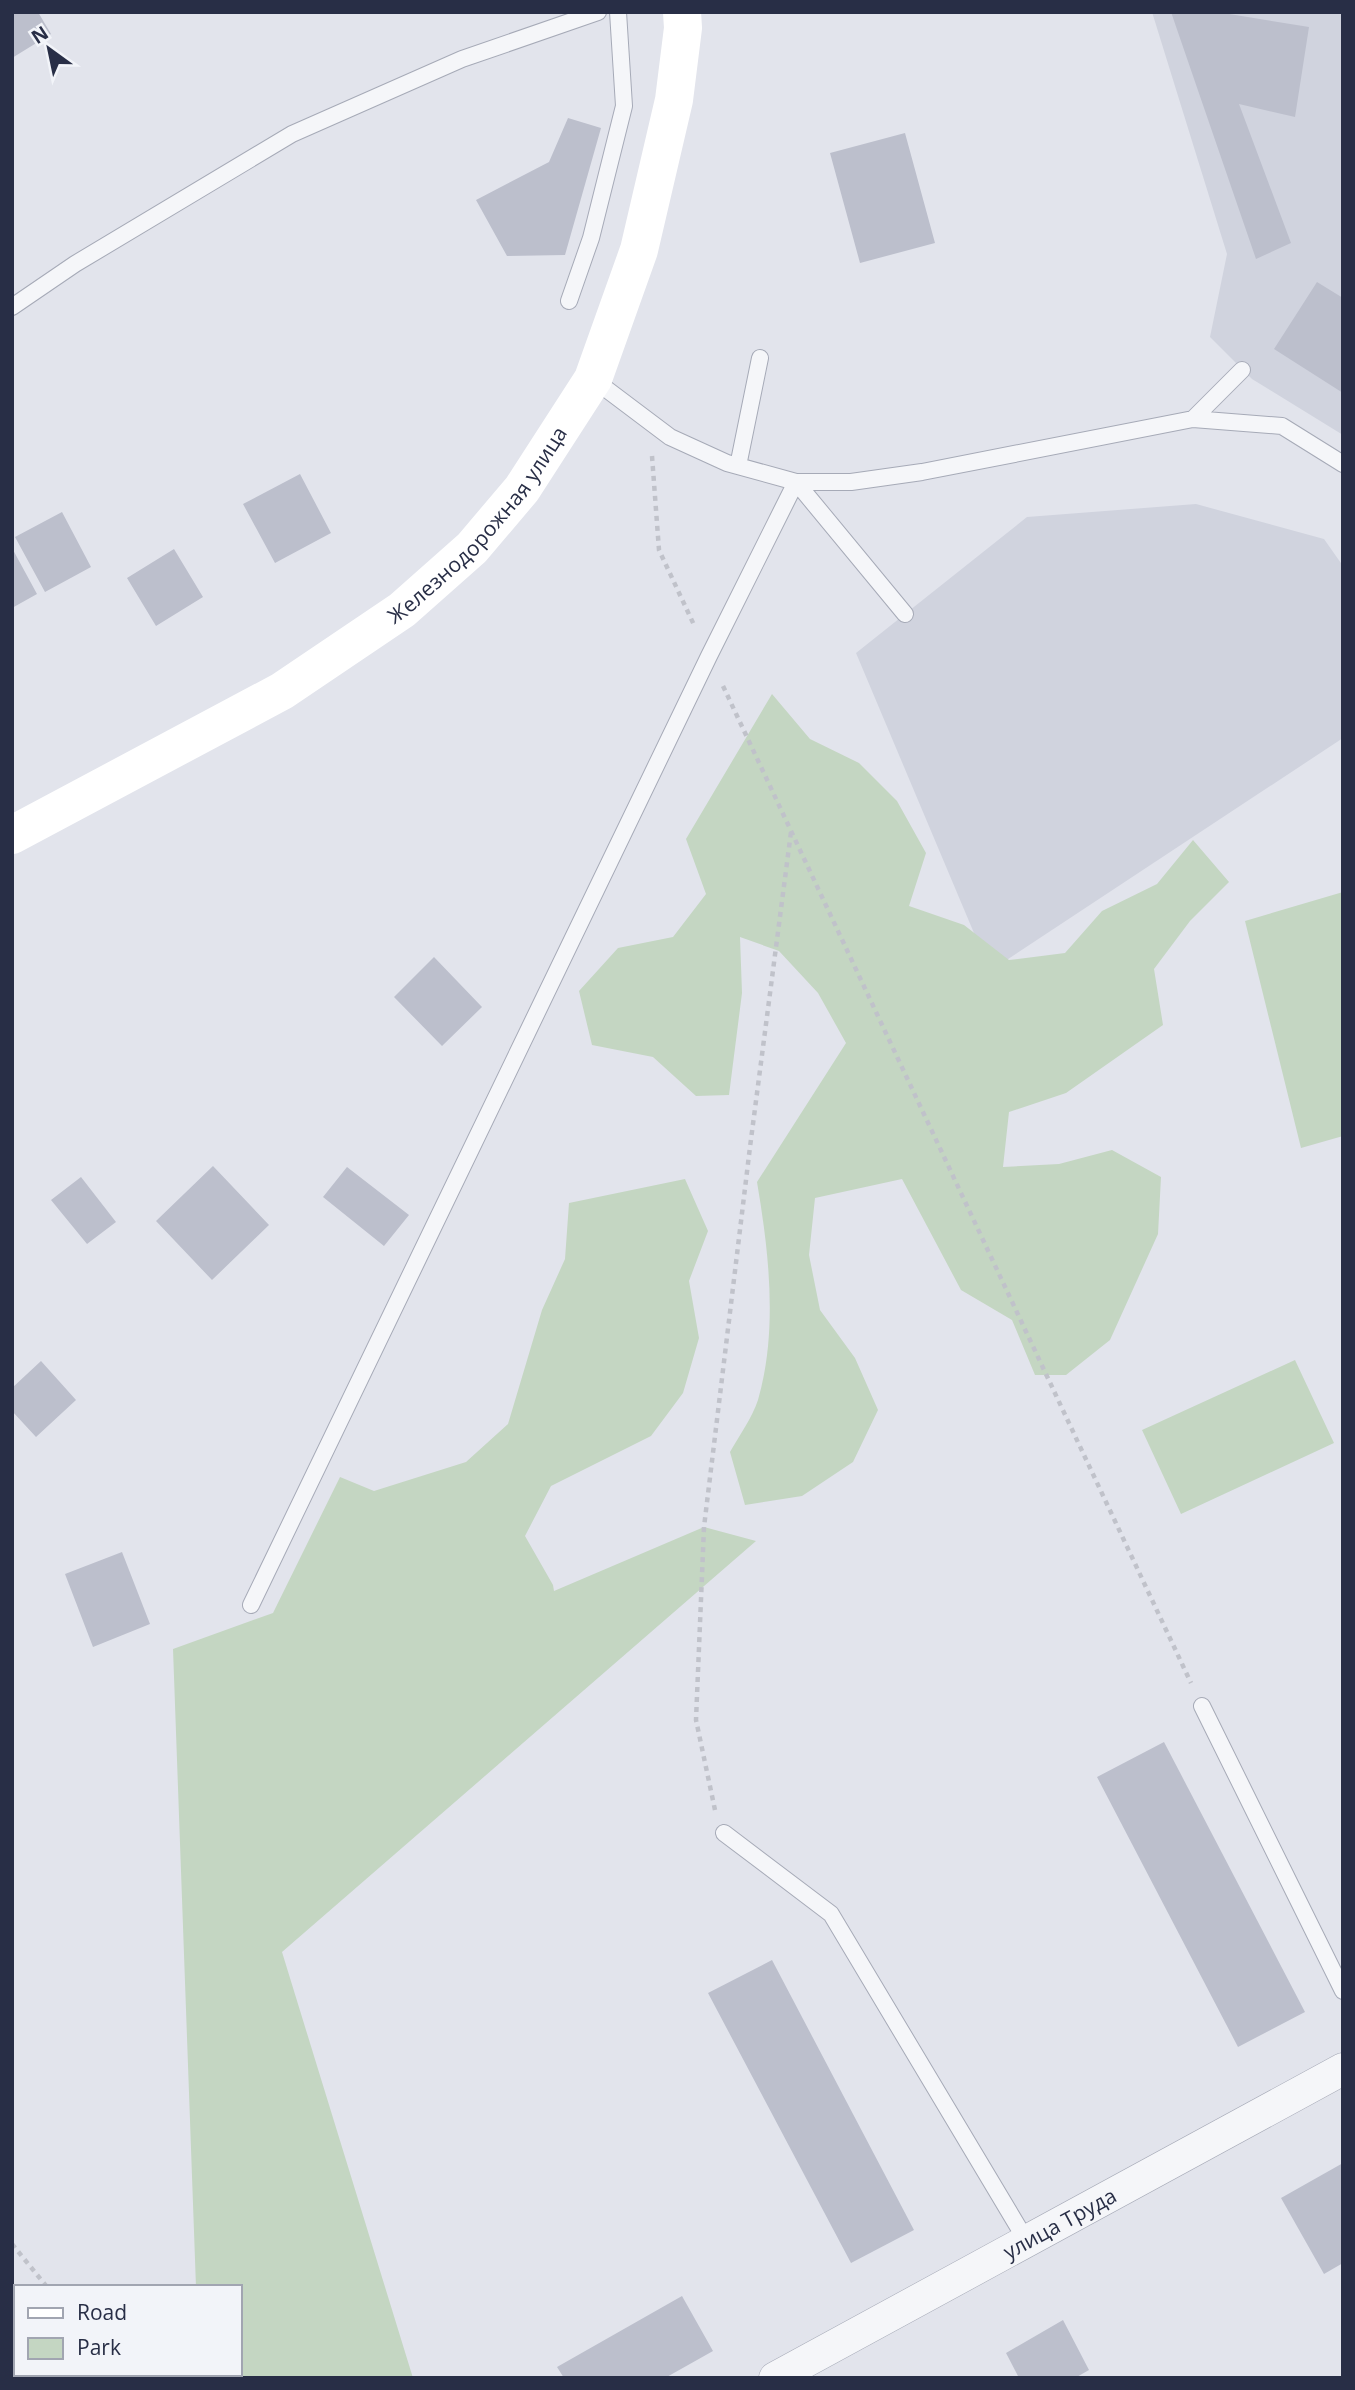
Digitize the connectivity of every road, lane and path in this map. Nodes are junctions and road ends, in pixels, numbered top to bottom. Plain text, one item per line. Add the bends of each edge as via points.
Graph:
1 (598, 12) edge
2 (618, 12) edge
3 (682, 12) edge
4 (569, 301) dead end
5 (12, 307) edge
6 (760, 358) dead end
7 (1242, 370) dead end
8 (593, 379) junction
9 (1193, 419) junction
10 (649, 421) junction
11 (1343, 464) edge
12 (738, 466) junction
13 (796, 482) junction
14 (905, 614) dead end
15 (709, 656) junction
16 (791, 831) junction
17 (12, 835) edge
18 (251, 1605) dead end
19 (1202, 1706) joint
20 (724, 1833) joint
21 (1343, 1991) edge
22 (1343, 2069) edge
23 (1026, 2240) junction
24 (12, 2244) edge
25 (45, 2285) edge
26 (811, 2369) edge
27 (775, 2378) edge

1 - 5 lane via 462,59 292,134
2 - 4 lane via 624,106 591,239
3 - 8 main road, Железнодорожная улица via 674,100 639,250
6 - 12 lane
7 - 9 lane
8 - 10 lane
8 - 17 main road, Железнодорожная улица via 522,489 472,548 402,610 282,691
9 - 11 lane via 1282,426
9 - 13 lane via 922,472 851,482
10 - 12 lane via 670,437
10 - 15 path via 659,550
12 - 13 lane
13 - 14 lane
13 - 15 lane
15 - 16 path
15 - 18 lane
16 - 19 path
16 - 20 path via 704,1527 696,1720
19 - 21 lane
20 - 23 lane via 831,1914
22 - 23 street, улица Труда
23 - 26 street, улица Труда
24 - 25 path
26 - 27 street, улица Труда

